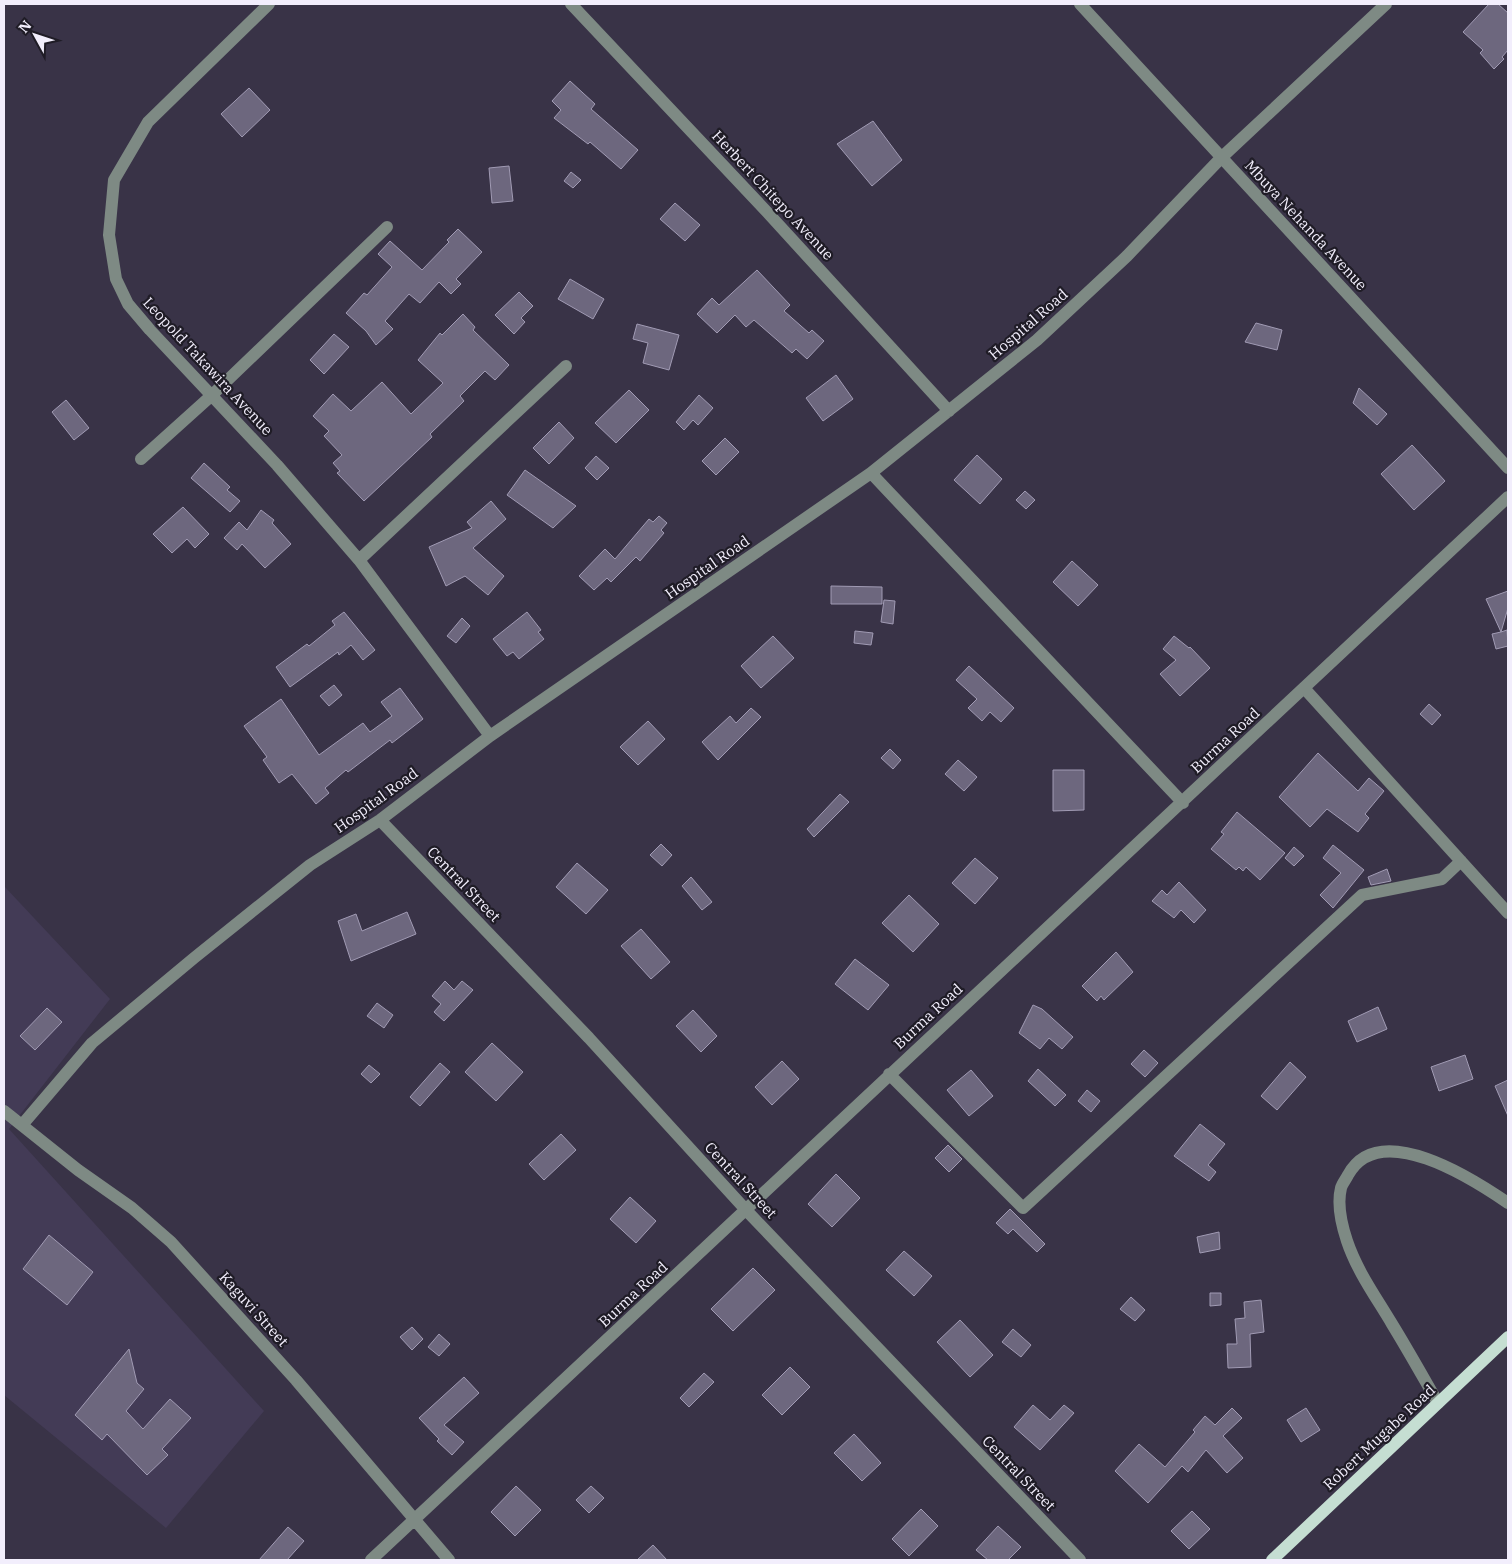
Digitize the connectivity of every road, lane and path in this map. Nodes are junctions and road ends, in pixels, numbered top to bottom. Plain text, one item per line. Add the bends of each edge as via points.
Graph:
1 (269, 4) edge
2 (571, 4) edge
3 (1080, 4) edge
4 (1386, 4) edge
5 (1222, 158) junction
6 (387, 227) dead end
7 (566, 366) dead end
8 (211, 396) junction
9 (949, 411) junction
10 (141, 459) dead end
11 (1508, 468) edge
12 (872, 473) junction
13 (1508, 496) edge
14 (359, 560) junction
15 (1304, 688) junction
16 (490, 736) junction
17 (1183, 803) junction
18 (380, 820) junction
19 (1460, 860) junction
20 (1508, 913) edge
21 (889, 1074) junction
22 (4, 1111) edge
23 (22, 1125) junction
24 (1508, 1203) edge
25 (746, 1210) junction
26 (1508, 1337) edge
27 (1438, 1403) junction
28 (416, 1521) junction
29 (371, 1560) edge
30 (449, 1560) edge
31 (1080, 1560) edge
32 (1272, 1560) edge

1 - 8 street, Leopold Takawira Avenue via 148,122 114,180 109,235 116,279 128,304
2 - 9 street, Herbert Chitepo Avenue via 768,212
3 - 5 street, Mbuya Nehanda Avenue
4 - 5 street, Hospital Road
5 - 9 street, Hospital Road via 1120,263 1037,340
5 - 11 street, Mbuya Nehanda Avenue
6 - 8 street
7 - 14 street
8 - 10 street
8 - 14 street, Leopold Takawira Avenue via 277,465
9 - 12 street, Hospital Road
12 - 16 street, Hospital Road
12 - 17 street
13 - 15 street, Burma Road
14 - 16 street, Leopold Takawira Avenue
15 - 17 street, Burma Road
15 - 19 street
16 - 18 street, Hospital Road
17 - 21 street, Burma Road
18 - 23 street, Hospital Road via 310,865 92,1043
18 - 25 street, Central Street via 589,1038
19 - 20 street
19 - 21 street via 1442,879 1362,895 1022,1208
21 - 25 street, Burma Road
22 - 23 street, Kaguvi Street
23 - 28 street, Kaguvi Street via 132,1208 171,1242
24 - 27 street via 1451,1168 1424,1157 1397,1152 1365,1156 1353,1166 1341,1188 1341,1213 1347,1240 1363,1276
25 - 28 street, Burma Road
25 - 31 street, Central Street
26 - 27 main road, Robert Mugabe Road
27 - 32 main road, Robert Mugabe Road
28 - 29 street, Burma Road
28 - 30 street, Kaguvi Street

